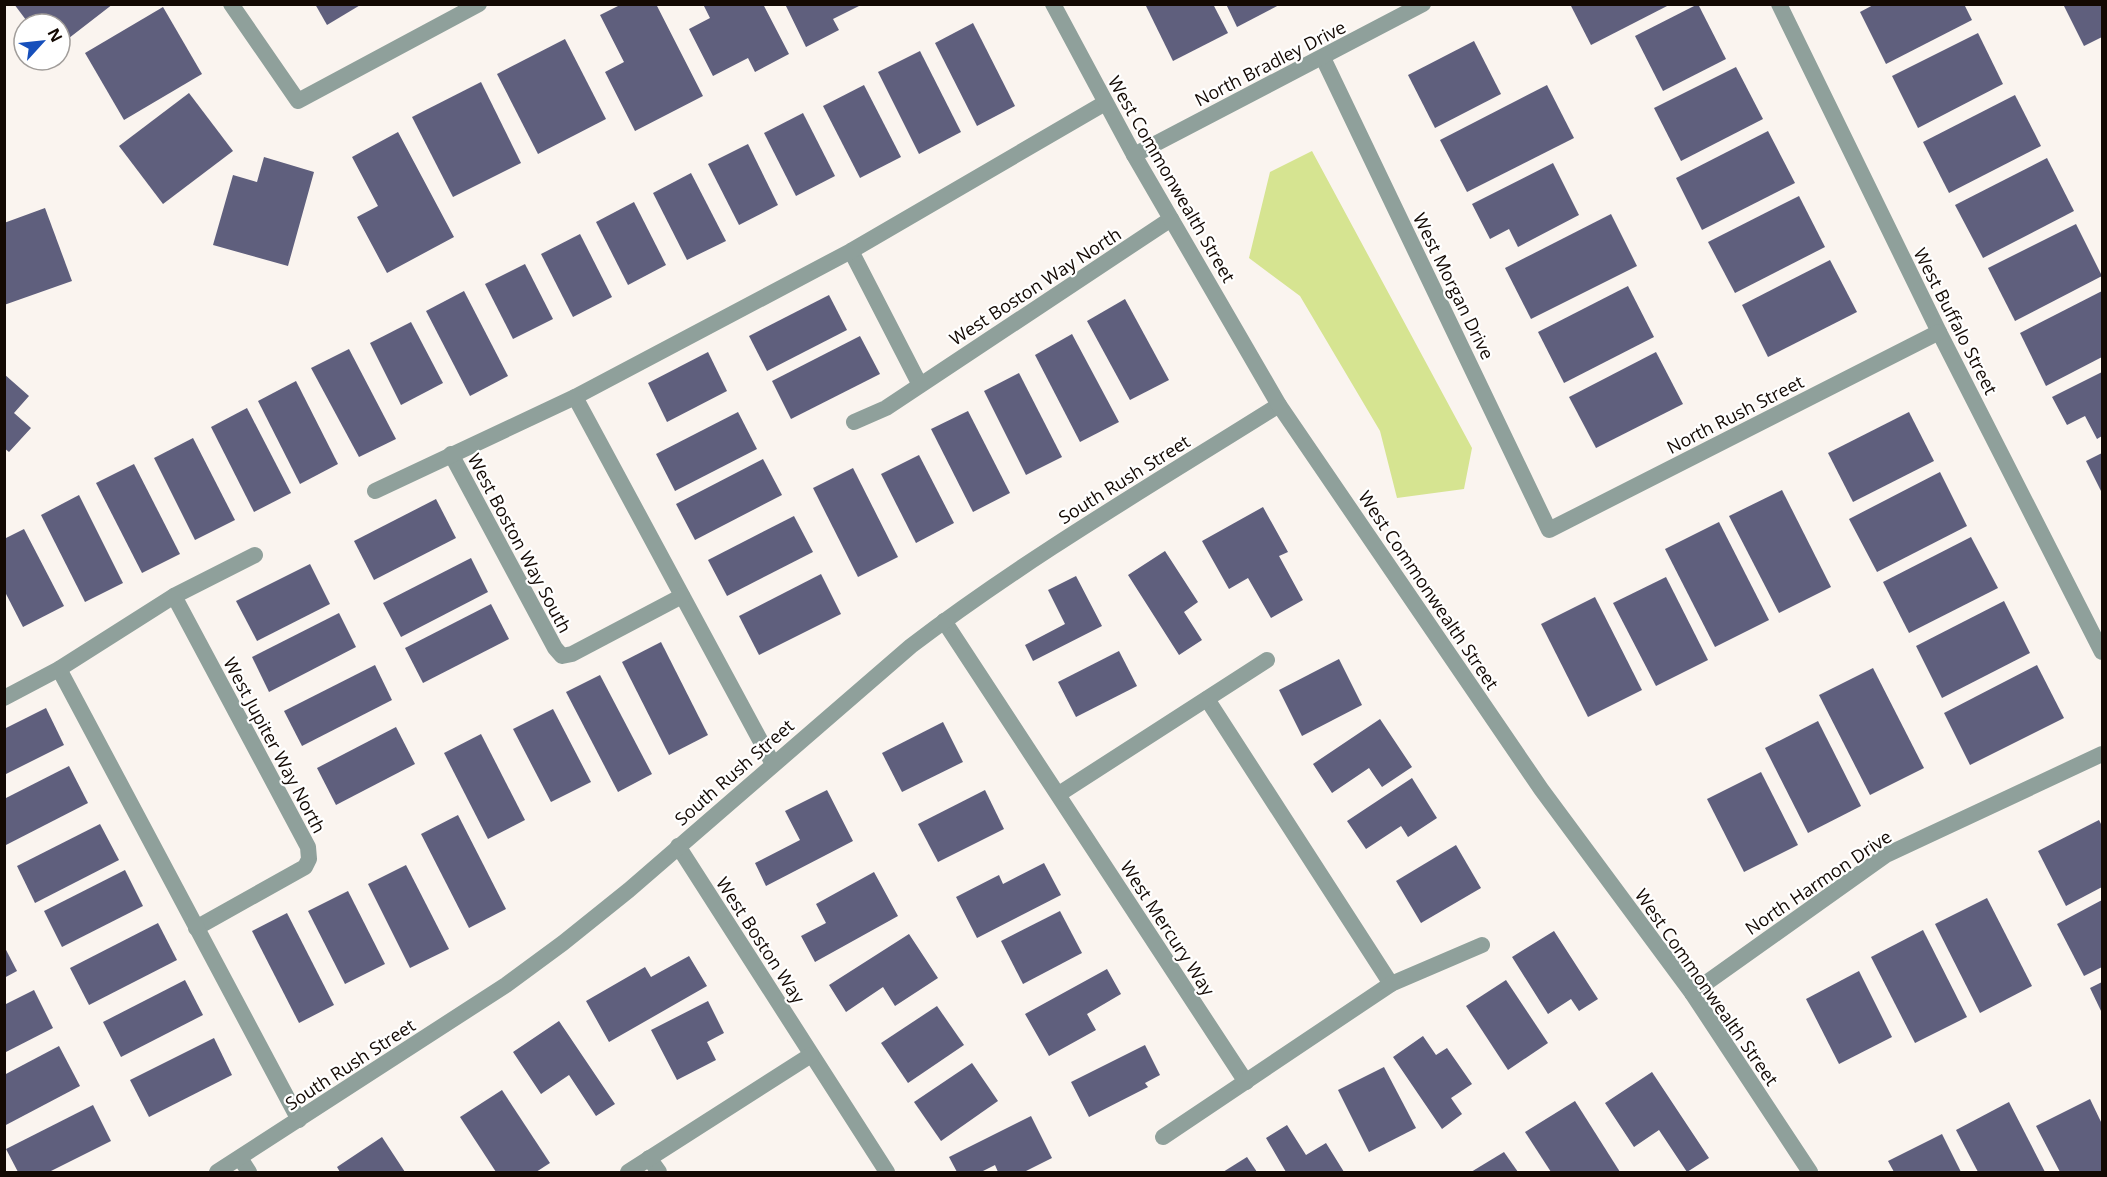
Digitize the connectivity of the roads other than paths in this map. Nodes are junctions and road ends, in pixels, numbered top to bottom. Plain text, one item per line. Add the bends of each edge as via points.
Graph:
1 (231, 4) edge
2 (478, 4) edge
3 (1053, 4) edge
4 (1423, 4) edge
5 (1779, 4) edge
6 (1323, 58) junction
7 (1106, 103) junction
8 (1134, 154) junction
9 (1171, 219) junction
10 (851, 251) junction
11 (1939, 332) junction
12 (920, 386) junction
13 (575, 397) junction
14 (1279, 405) junction
15 (854, 422) dead end
16 (451, 454) junction
17 (375, 491) dead end
18 (1549, 530) joint
19 (255, 555) dead end
20 (174, 596) junction
21 (682, 596) junction
22 (944, 621) junction
23 (2103, 652) edge
24 (1267, 660) dead end
25 (59, 669) junction
26 (4, 698) edge
27 (1206, 699) junction
28 (2103, 754) edge
29 (772, 764) junction
30 (1059, 794) junction
31 (678, 846) junction
32 (196, 928) junction
33 (1482, 945) dead end
34 (1391, 984) junction
35 (1692, 993) junction
36 (811, 1055) junction
37 (1246, 1082) junction
38 (299, 1120) junction
39 (1163, 1137) dead end
40 (240, 1158) junction
41 (654, 1166) edge
42 (217, 1173) edge
43 (249, 1173) edge
44 (628, 1173) edge
45 (887, 1173) edge
46 (1810, 1173) edge

1 - 2 street via 298,100
3 - 7 street, West Commonwealth Street
4 - 6 street, North Bradley Drive
5 - 11 street, West Buffalo Street
6 - 8 street, North Bradley Drive
6 - 18 street, West Morgan Drive
7 - 8 street, West Commonwealth Street
7 - 10 street
8 - 9 street, West Commonwealth Street
9 - 12 street, West Boston Way North
9 - 14 street, West Commonwealth Street
10 - 12 street
10 - 13 street, West Boston Way South
11 - 18 street, North Rush Street
11 - 23 street, West Buffalo Street
12 - 15 street, West Boston Way North via 886,408
13 - 16 street, West Boston Way South
13 - 21 street
14 - 22 street, South Rush Street via 1036,557
14 - 35 street, West Commonwealth Street via 1541,789
16 - 17 street, West Boston Way South
16 - 21 street, West Boston Way South via 562,656
19 - 20 street
20 - 25 street
20 - 32 street, West Jupiter Way North via 308,847 309,859 305,867
21 - 29 street
22 - 29 street, South Rush Street
22 - 30 street, West Mercury Way
24 - 27 street
25 - 26 street
25 - 32 street
27 - 30 street
27 - 34 street
28 - 35 street, North Harmon Drive via 1886,855
29 - 31 street, South Rush Street
30 - 37 street, West Mercury Way
31 - 36 street, West Boston Way
31 - 38 street, South Rush Street via 629,890 515,978
32 - 38 street
33 - 34 street
34 - 37 street
35 - 46 street, West Commonwealth Street
36 - 41 street
36 - 45 street, West Boston Way
37 - 39 street
38 - 40 street, South Rush Street
40 - 42 street, South Rush Street
40 - 43 street
41 - 44 street

